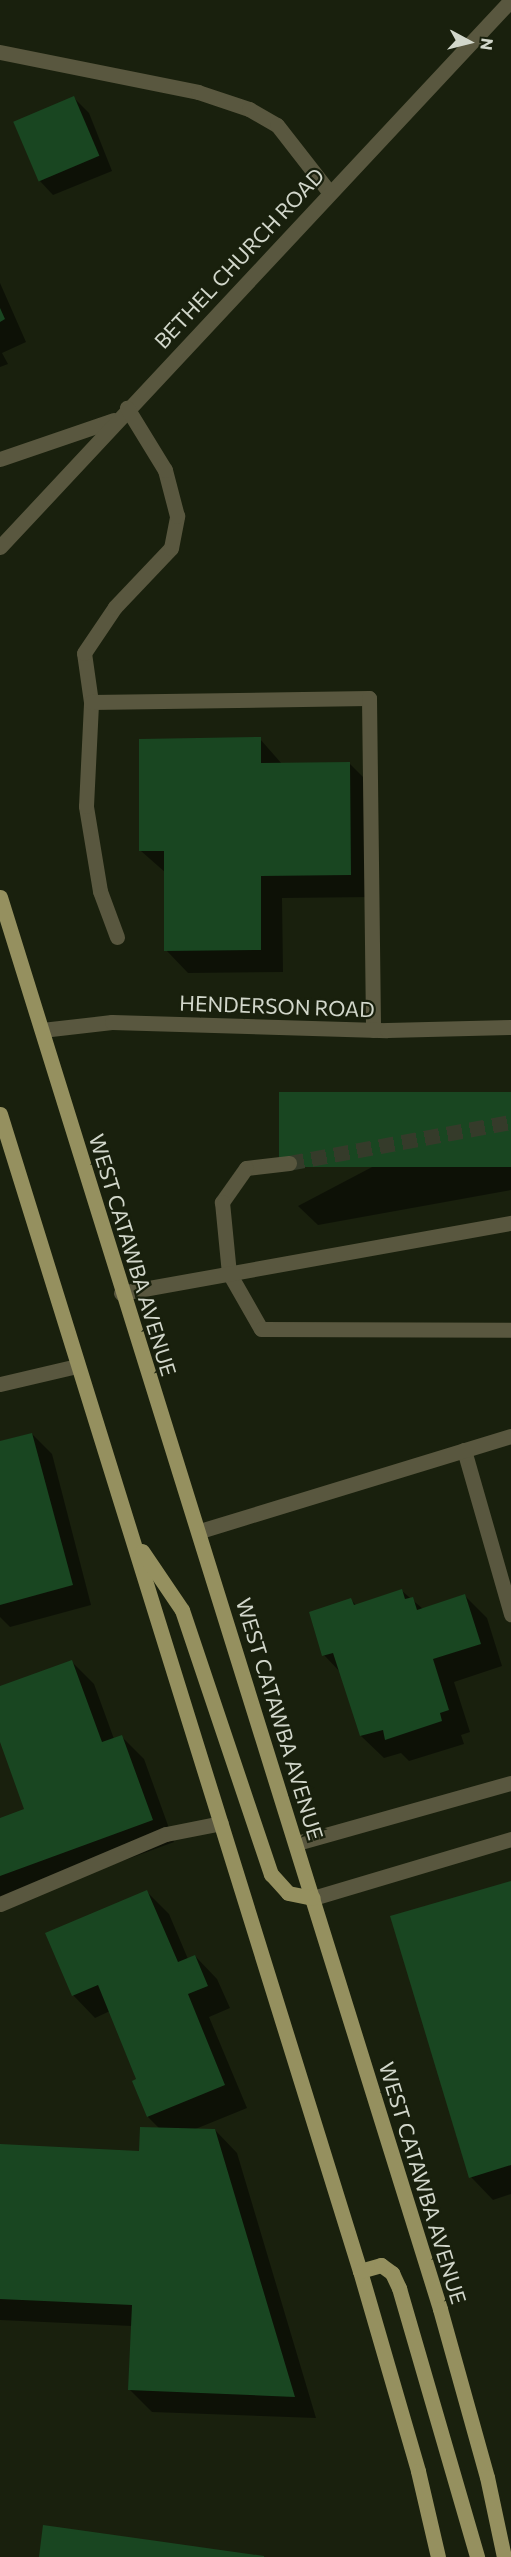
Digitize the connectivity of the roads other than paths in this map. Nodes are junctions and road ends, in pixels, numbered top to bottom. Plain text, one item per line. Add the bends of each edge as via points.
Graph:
1 (511, 0) edge
2 (0, 52) edge
3 (330, 193) junction
4 (122, 413) junction
5 (0, 459) edge
6 (0, 547) edge
7 (91, 702) junction
8 (0, 897) edge
9 (117, 937) dead end
10 (511, 1027) edge
11 (42, 1030) junction
12 (373, 1030) junction
13 (0, 1114) edge
14 (289, 1163) tunnel mouth
15 (511, 1223) edge
16 (229, 1273) junction
17 (121, 1293) junction
18 (511, 1330) edge
19 (77, 1366) junction
20 (0, 1384) edge
21 (511, 1436) edge
22 (465, 1450) junction
23 (200, 1531) junction
24 (132, 1536) junction
25 (511, 1614) edge
26 (511, 1783) edge
27 (221, 1823) junction
28 (511, 1839) edge
29 (297, 1843) junction
30 (313, 1898) junction
31 (0, 1904) edge
32 (360, 2271) junction
33 (438, 2557) edge
34 (477, 2557) edge
35 (504, 2557) edge

1 - 3 street, BETHEL CHURCH ROAD
2 - 3 street via 198,92 249,109 278,126
3 - 4 street, BETHEL CHURCH ROAD
4 - 5 street
4 - 6 street, BETHEL CHURCH ROAD
4 - 7 street via 165,470 177,516 171,548 116,607 84,653
7 - 9 street via 86,806 100,891
7 - 12 street via 369,698
8 - 11 main road, WEST CATAWBA AVENUE
10 - 12 street, HENDERSON ROAD
11 - 12 street, HENDERSON ROAD via 112,1022
11 - 17 main road, WEST CATAWBA AVENUE
13 - 19 main road
14 - 16 street via 246,1168 222,1202
15 - 16 street
16 - 17 street
16 - 18 street via 261,1329
17 - 23 main road, WEST CATAWBA AVENUE
19 - 20 street
19 - 24 main road
21 - 22 street
22 - 23 street
22 - 25 street
23 - 29 main road, WEST CATAWBA AVENUE
24 - 27 main road
24 - 30 main road via 182,1610 271,1874 288,1893
26 - 29 street
27 - 31 street via 166,1834
27 - 32 main road
28 - 30 street
29 - 30 main road, WEST CATAWBA AVENUE
30 - 35 main road, WEST CATAWBA AVENUE via 440,2309 487,2477
32 - 33 main road via 418,2471
32 - 34 main road via 381,2265 392,2273 399,2288

